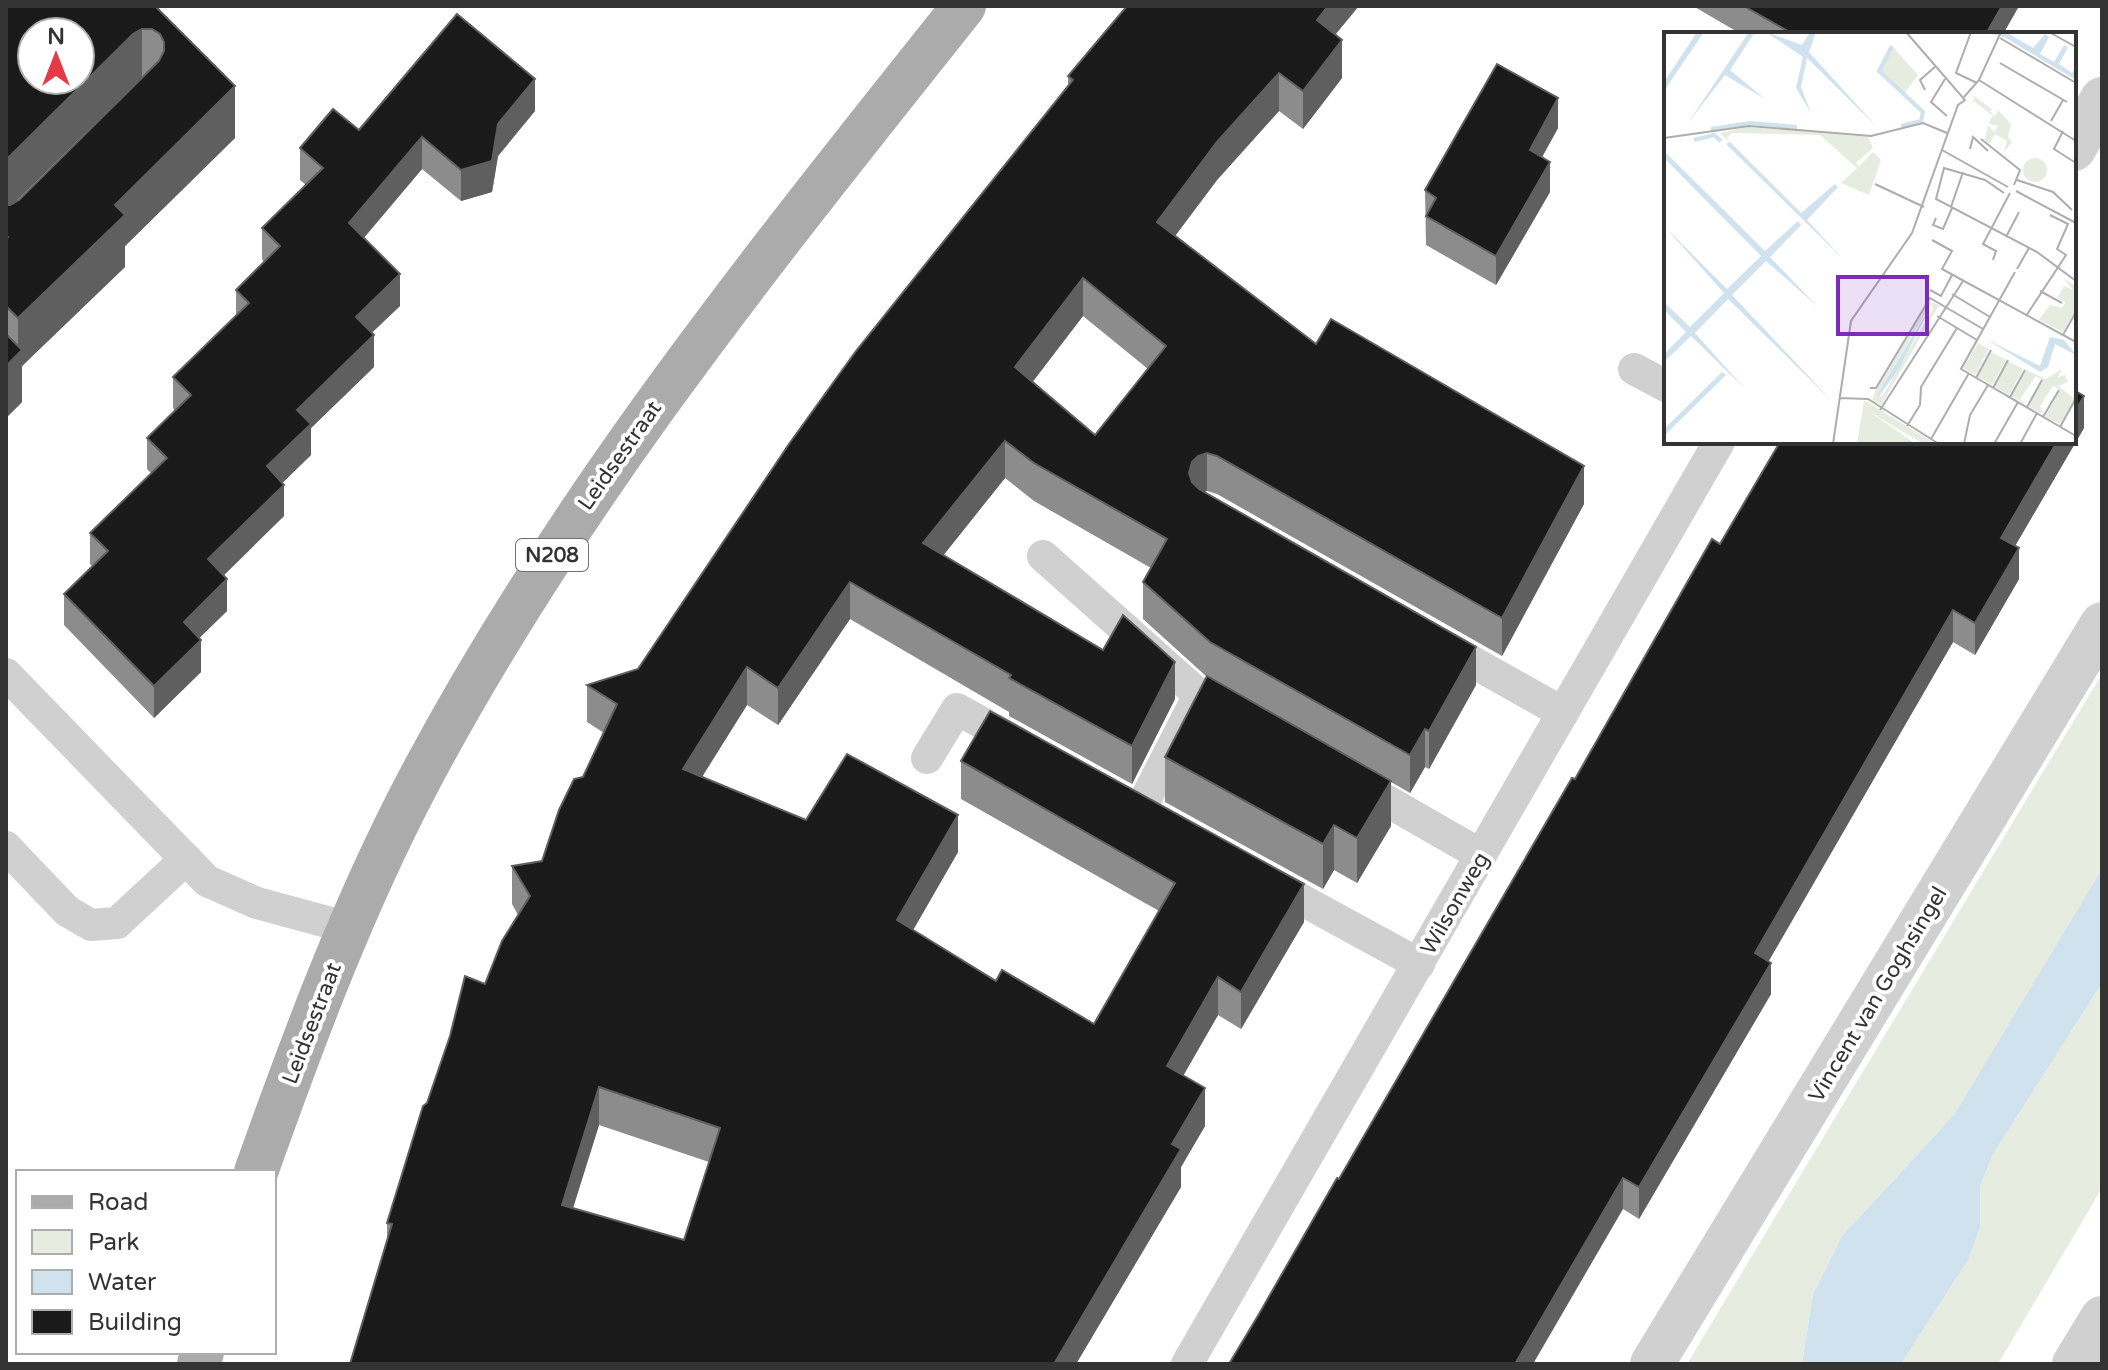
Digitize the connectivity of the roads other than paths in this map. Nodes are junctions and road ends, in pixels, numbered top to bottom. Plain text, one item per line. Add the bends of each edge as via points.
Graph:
1 (964, 6) edge
2 (2102, 99) edge
3 (2076, 145) edge
4 (1634, 369) dead end
5 (1664, 385) edge
6 (1718, 444) edge
7 (1043, 556) dead end
8 (2102, 624) edge
9 (1413, 628) edge
10 (6, 674) edge
11 (1563, 713) junction
12 (927, 758) dead end
13 (1048, 760) edge
14 (1320, 763) edge
15 (1141, 811) edge
16 (6, 847) edge
17 (1481, 855) junction
18 (186, 859) junction
19 (1237, 864) edge
20 (349, 928) junction
21 (1419, 964) junction
22 (257, 1170) edge
23 (2102, 1318) edge
24 (1187, 1364) edge
25 (1652, 1364) edge
26 (2074, 1364) edge

1 - 20 main road, Leidsestraat / N208 via 778,239 570,526 417,784
2 - 3 street
4 - 5 lane
6 - 11 lane, Wilsonweg
7 - 15 lane via 1213,702
8 - 25 street, Vincent van Goghsingel
9 - 11 lane
10 - 18 lane
11 - 17 lane, Wilsonweg
12 - 13 lane via 957,709
14 - 17 lane
16 - 18 lane via 67,911 91,925 117,923
17 - 21 lane, Wilsonweg
18 - 20 lane via 207,881 257,903
19 - 21 lane
20 - 22 main road, Leidsestraat / N208
21 - 24 lane, Wilsonweg
23 - 26 street

